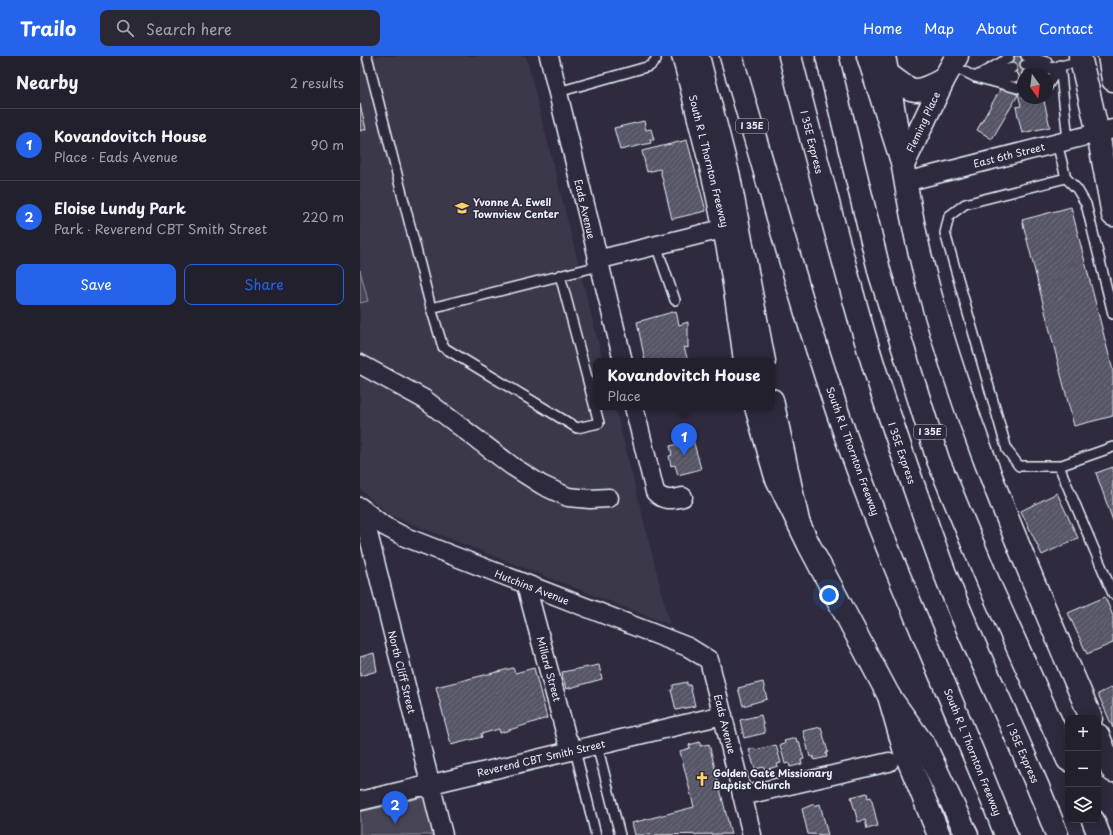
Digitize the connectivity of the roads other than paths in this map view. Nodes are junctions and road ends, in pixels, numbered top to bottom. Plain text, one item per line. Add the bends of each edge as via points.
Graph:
1 (367, 56) edge
2 (549, 56) edge
3 (656, 56) edge
4 (682, 56) edge
5 (698, 56) edge
6 (731, 56) edge
7 (790, 56) edge
8 (827, 56) edge
9 (868, 56) edge
10 (1109, 56) edge
11 (1010, 58) dead end
12 (1081, 58) edge
13 (886, 65) edge
14 (1026, 65) edge
15 (1060, 65) junction
16 (951, 67) edge
17 (1053, 70) edge
18 (1013, 73) dead end
19 (975, 76) junction
20 (1053, 77) edge
21 (1113, 80) edge
22 (1017, 88) dead end
23 (558, 92) junction
24 (1106, 131) edge
25 (1062, 142) junction
26 (904, 173) junction
27 (1066, 178) junction
28 (1113, 215) edge
29 (726, 232) junction
30 (656, 245) junction
31 (598, 263) junction
32 (560, 275) junction
33 (675, 300) dead end
34 (431, 308) junction
35 (1113, 314) edge
36 (621, 358) edge
37 (745, 358) edge
38 (763, 358) edge
39 (360, 364) edge
40 (593, 400) edge
41 (596, 410) edge
42 (635, 410) edge
43 (757, 410) edge
44 (774, 410) edge
45 (1113, 447) edge
46 (1059, 466) junction
47 (683, 497) dead end
48 (609, 498) dead end
49 (361, 508) edge
50 (798, 521) junction
51 (526, 585) junction
52 (1113, 594) edge
53 (709, 660) joint
54 (889, 696) junction
55 (723, 715) junction
56 (1090, 715) edge
57 (1101, 742) edge
58 (597, 745) junction
59 (575, 750) junction
60 (1065, 753) edge
61 (889, 762) dead end
62 (1113, 771) edge
63 (430, 784) junction
64 (742, 796) junction
65 (360, 801) edge
66 (1094, 823) edge
67 (443, 835) edge
68 (596, 835) edge
69 (620, 835) edge
70 (752, 835) edge
71 (939, 835) edge
72 (968, 835) edge
73 (1006, 835) edge
74 (1057, 835) edge
75 (1099, 835) edge

1 - 34 lane
2 - 23 street, Eads Avenue
3 - 23 lane via 656,60 650,66
4 - 29 main road, South R L Thornton Freeway via 713,171
5 - 38 main road via 729,177
6 - 73 main road, South R L Thornton Freeway / I 35E via 786,247 845,435
7 - 74 main road, I 35E Express via 862,326 898,443 941,563
8 - 60 main road, I 35E via 880,274 938,460 991,588
9 - 26 main road
10 - 21 main road
11 - 19 lane
12 - 15 lane
12 - 24 main road
13 - 16 main road, Fleming Place via 904,87 914,91 924,90
13 - 26 main road
14 - 15 lane
14 - 15 lane
15 - 17 lane
15 - 20 lane
15 - 25 lane
16 - 19 lane
16 - 26 main road, Fleming Place
18 - 19 lane
19 - 22 lane
23 - 31 street, Eads Avenue
24 - 25 street, East 6th Street
24 - 28 main road
25 - 26 street, East 6th Street
25 - 27 lane
26 - 56 main road via 928,286 962,398 992,480
27 - 35 lane via 1077,189 1086,204
27 - 46 lane via 965,204 949,216 945,233 1007,450 1019,466
29 - 30 street via 714,231
29 - 37 main road, South R L Thornton Freeway via 737,292
30 - 31 street
30 - 33 lane
31 - 32 lane
31 - 36 street, Eads Avenue
32 - 34 lane
32 - 40 lane
34 - 41 lane via 443,347 577,428 599,423
39 - 48 street via 424,398 512,466 542,485 568,497 590,500
42 - 47 street via 655,492 661,498 670,500
43 - 50 main road via 776,477
44 - 50 main road
45 - 46 lane
46 - 52 lane
49 - 51 street, Hutchins Avenue via 384,526 405,537
49 - 63 street, North Cliff Street
50 - 54 main road
51 - 53 street, Hutchins Avenue via 688,647
51 - 59 street, Millard Street via 567,739
53 - 55 street, Eads Avenue
54 - 71 main road via 905,752
54 - 72 main road via 926,748
55 - 58 street, Reverend CBT Smith Street
55 - 64 street, Eads Avenue
57 - 62 main road
58 - 59 street, Reverend CBT Smith Street
58 - 69 lane
59 - 63 street, Reverend CBT Smith Street
59 - 68 lane
61 - 64 street
63 - 65 street, Reverend CBT Smith Street
63 - 67 street, North Cliff Street
64 - 70 street, Eads Avenue
66 - 75 main road

